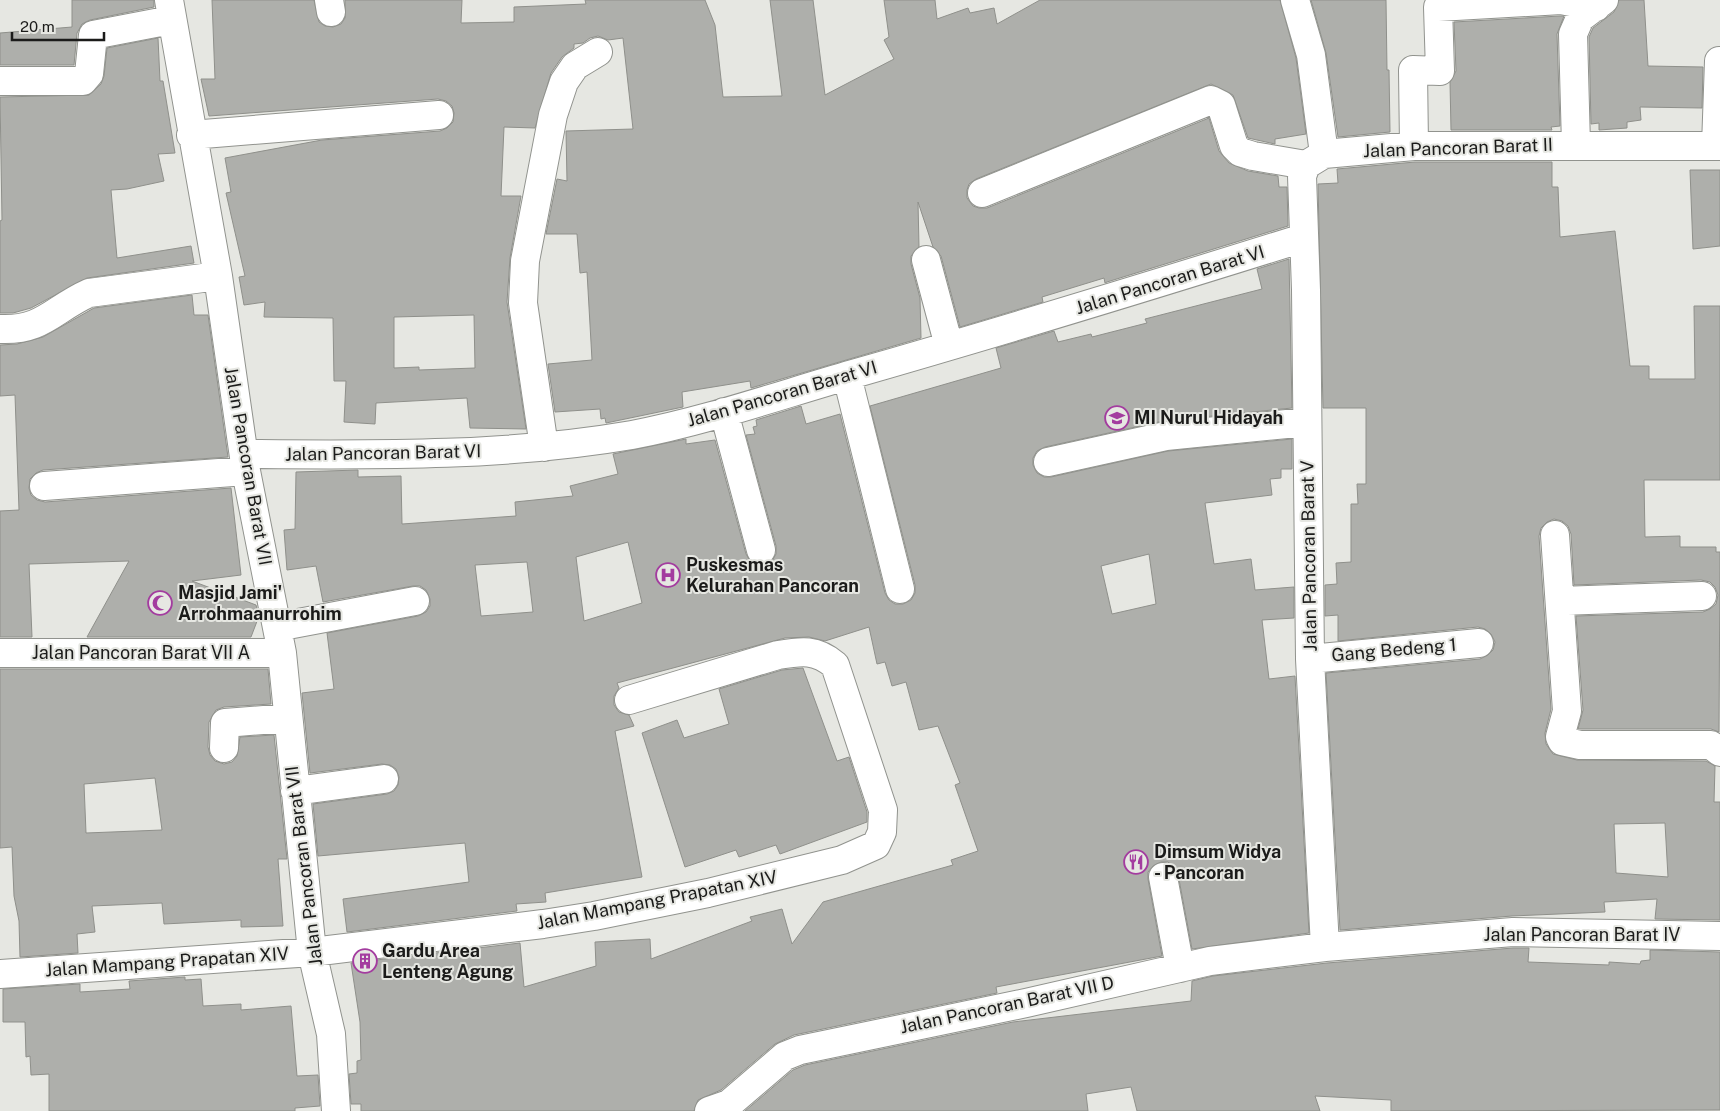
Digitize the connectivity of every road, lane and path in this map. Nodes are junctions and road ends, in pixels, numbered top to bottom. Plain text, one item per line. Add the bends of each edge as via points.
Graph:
1 (1295, 0) edge
2 (1600, 4) edge
3 (170, 10) edge
4 (598, 52) dead end
5 (1719, 61) dead end
6 (0, 81) edge
7 (439, 115) dead end
8 (191, 135) junction
9 (1576, 145) junction
10 (1414, 146) junction
11 (1718, 146) edge
12 (1315, 160) junction
13 (982, 193) dead end
14 (1303, 238) junction
15 (926, 260) dead end
16 (218, 276) junction
17 (0, 329) edge
18 (949, 346) junction
19 (847, 376) junction
20 (724, 412) junction
21 (1307, 422) junction
22 (544, 447) junction
23 (1048, 462) dead end
24 (245, 463) junction
25 (44, 486) dead end
26 (1555, 535) dead end
27 (761, 550) dead end
28 (900, 589) dead end
29 (1702, 596) dead end
30 (415, 601) dead end
31 (1560, 601) junction
32 (279, 640) junction
33 (1479, 642) dead end
34 (0, 654) edge
35 (1310, 659) junction
36 (629, 700) dead end
37 (288, 718) junction
38 (224, 748) dead end
39 (1720, 752) edge
40 (384, 780) dead end
41 (295, 791) junction
42 (1163, 877) dead end
43 (1720, 936) edge
44 (1325, 947) junction
45 (312, 952) junction
46 (1180, 968) junction
47 (0, 974) edge
48 (336, 1111) edge
49 (709, 1111) edge

1 - 12 street, Jalan Pancoran Barat V via 1311,55
2 - 9 street via 1580,18 1573,34
2 - 10 street via 1562,0 1438,7 1440,71 1413,70
3 - 6 street via 93,35 90,74 83,81
3 - 8 street, Jalan Pancoran Barat VII
4 - 22 street via 575,66 564,82 553,115 525,261 523,303
5 - 11 street
7 - 8 street
8 - 16 street, Jalan Pancoran Barat VII
9 - 10 street, Jalan Pancoran Barat II
9 - 11 street, Jalan Pancoran Barat II
10 - 12 street, Jalan Pancoran Barat II
12 - 13 street, Jalan Pancoran Barat II via 1253,156 1240,152 1234,146 1221,105 1212,100
12 - 14 street, Jalan Pancoran Barat V via 1302,176
14 - 18 street, Jalan Pancoran Barat VI
14 - 21 street, Jalan Pancoran Barat V
15 - 18 street
16 - 17 street via 89,293 32,326
16 - 24 street, Jalan Pancoran Barat VII
18 - 19 street, Jalan Pancoran Barat VI
19 - 20 street, Jalan Pancoran Barat VI
19 - 28 street
20 - 22 street, Jalan Pancoran Barat VI via 633,434
20 - 27 street
21 - 23 street via 1166,436
21 - 35 street, Jalan Pancoran Barat V
22 - 24 street, Jalan Pancoran Barat VI
24 - 25 street, Jalan Pancoran Barat VI
24 - 32 street, Jalan Pancoran Barat VII
26 - 31 street
29 - 31 street
30 - 32 street, Jalan Pancoran Barat VII A
31 - 39 street via 1567,711 1560,736 1562,741 1580,745 1711,745
32 - 34 street, Jalan Pancoran Barat VII A
32 - 37 street, Jalan Pancoran Barat VII
33 - 35 street, Gang Bedeng 1
35 - 44 street, Jalan Pancoran Barat V
36 - 45 street, Jalan Mampang Prapatan XIV via 778,655 800,652 824,655 835,666 883,810 882,832 876,845 842,860 708,893 594,916
37 - 38 street via 225,723
37 - 41 street, Jalan Pancoran Barat VII
40 - 41 street
41 - 45 street, Jalan Pancoran Barat VII
42 - 46 street
43 - 44 street, Jalan Pancoran Barat IV via 1513,932
44 - 46 street, Jalan Pancoran Barat VII D via 1210,961
45 - 47 street, Jalan Mampang Prapatan XIV
45 - 48 street, Jalan Pancoran Barat VII via 331,1034
46 - 49 street, Jalan Pancoran Barat VII D via 800,1050 785,1056 729,1104

